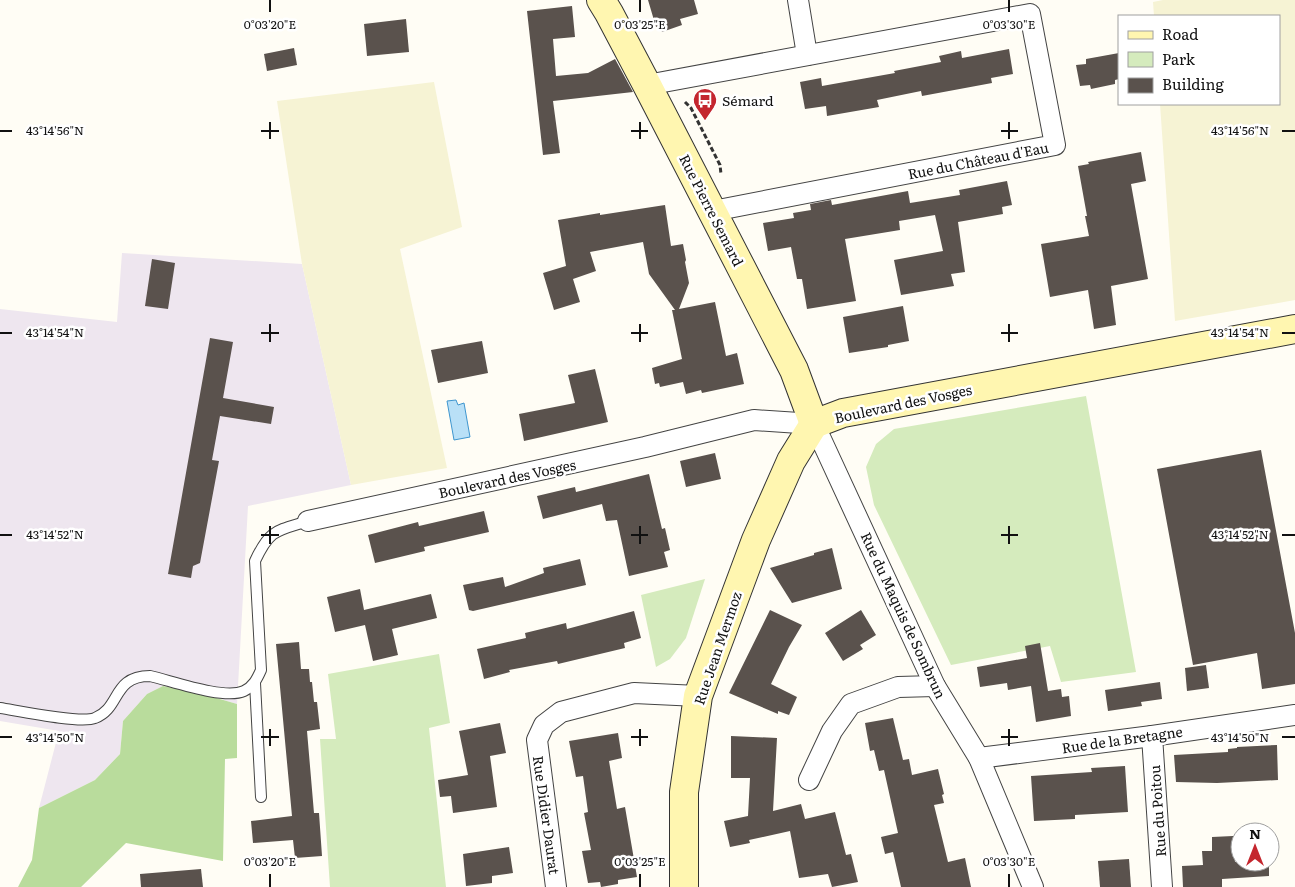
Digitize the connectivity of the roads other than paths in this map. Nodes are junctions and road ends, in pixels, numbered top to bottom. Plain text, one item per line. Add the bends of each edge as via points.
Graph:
1 (601, 0) edge
2 (798, 0) edge
3 (807, 55) junction
4 (647, 85) junction
5 (713, 211) junction
6 (1295, 329) edge
7 (814, 424) junction
8 (308, 521) joint
9 (255, 683) junction
10 (935, 686) junction
11 (698, 696) junction
12 (0, 708) edge
13 (1295, 715) edge
14 (1152, 736) junction
15 (978, 758) junction
16 (809, 780) dead end
17 (261, 797) dead end
18 (556, 887) edge
19 (684, 887) edge
20 (1033, 887) edge
21 (1162, 887) edge

1 - 4 main road, Rue Pierre Semard
2 - 3 street
3 - 4 street, Rue du Château d'Eau
3 - 5 street, Rue du Château d'Eau via 1030,14 1055,146
4 - 5 main road, Rue Pierre Semard
5 - 7 main road, Rue Pierre Semard via 794,370
6 - 7 main road, Boulevard des Vosges via 843,413
7 - 8 street, Boulevard des Vosges via 754,420
7 - 10 street, Rue du Maquis de Sombrun
7 - 11 main road, Rue Jean Mermoz via 791,462 756,540
8 - 9 lane via 275,531 263,545 256,561 261,670
9 - 12 lane via 244,691 224,694 139,676 126,682 107,709 96,718 81,720
9 - 17 lane
10 - 15 street, Rue du Maquis de Sombrun
10 - 16 street via 898,687 851,704 832,731
11 - 18 street, Rue Didier Daurat via 634,693 561,712 544,725 537,740
11 - 19 main road, Rue Jean Mermoz via 684,792
13 - 14 street, Rue de la Bretagne
14 - 15 street, Rue de la Bretagne
14 - 21 street, Rue du Poitou
15 - 20 street, Rue du Maquis de Sombrun

